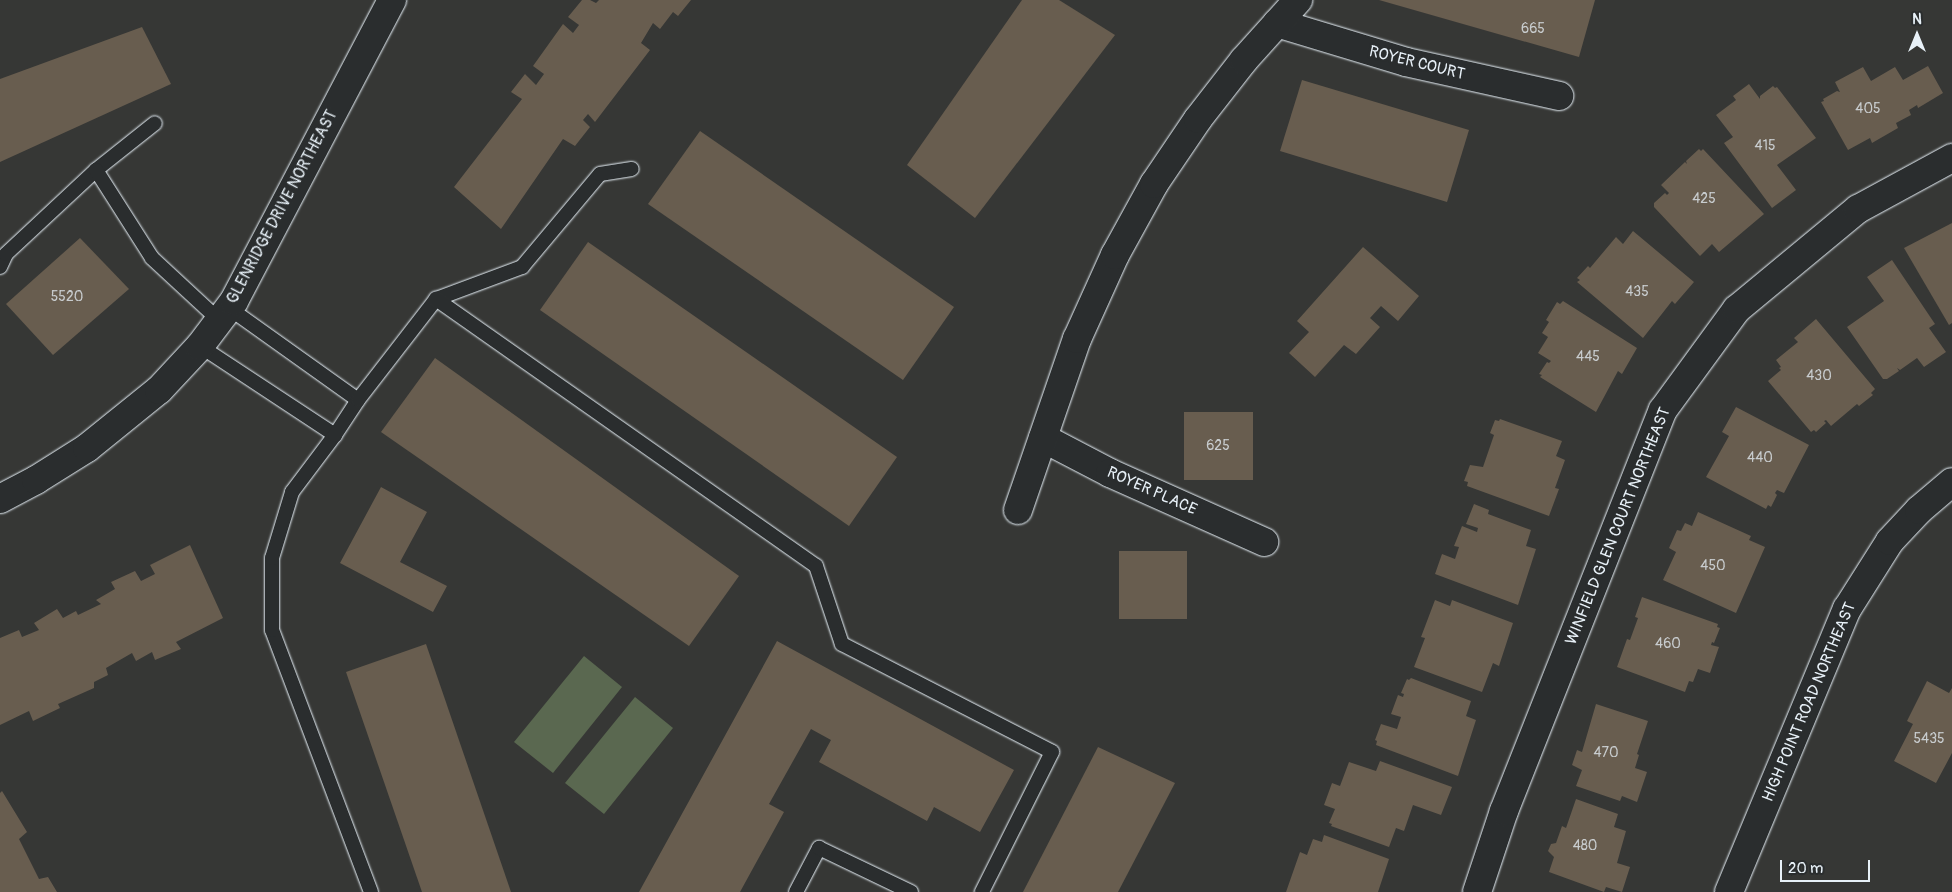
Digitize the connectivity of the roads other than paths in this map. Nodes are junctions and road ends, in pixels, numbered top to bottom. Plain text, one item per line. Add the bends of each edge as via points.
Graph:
1 (392, 0) edge
2 (1298, 0) edge
3 (1277, 23) junction
4 (1559, 96) dead end
5 (155, 123) dead end
6 (1952, 158) edge
7 (632, 169) dead end
8 (96, 170) junction
9 (0, 267) edge
10 (436, 299) junction
11 (224, 314) junction
12 (200, 346) junction
13 (358, 400) junction
14 (335, 435) junction
15 (1042, 438) junction
16 (1950, 486) edge
17 (0, 498) edge
18 (1018, 510) dead end
19 (1264, 542) dead end
20 (371, 892) edge
21 (796, 892) edge
22 (911, 892) edge
23 (982, 892) edge
24 (1476, 892) edge
25 (1729, 892) edge

1 - 11 street, GLENRIDGE DRIVE NORTHEAST
2 - 3 street
3 - 4 street, ROYER COURT via 1406,62
3 - 15 street via 1198,119 1154,184 1115,255 1077,339
5 - 8 lane
6 - 24 street, WINFIELD GLEN COURT NORTHEAST via 1858,209 1737,309 1663,410 1504,811
7 - 10 lane via 600,174 522,267
8 - 9 lane via 6,254
8 - 11 lane via 152,258
10 - 13 lane
10 - 23 lane via 816,566 842,644 1052,752
11 - 12 street, GLENRIDGE DRIVE NORTHEAST
11 - 13 lane
12 - 14 lane
12 - 17 street, GLENRIDGE DRIVE NORTHEAST via 159,390 87,448
13 - 14 lane
14 - 20 lane via 292,492 272,558 272,630
15 - 18 street
15 - 19 street, ROYER PLACE via 1110,473
16 - 25 street, HIGH POINT ROAD NORTHEAST via 1919,510 1890,541 1846,609
21 - 22 lane via 818,848

